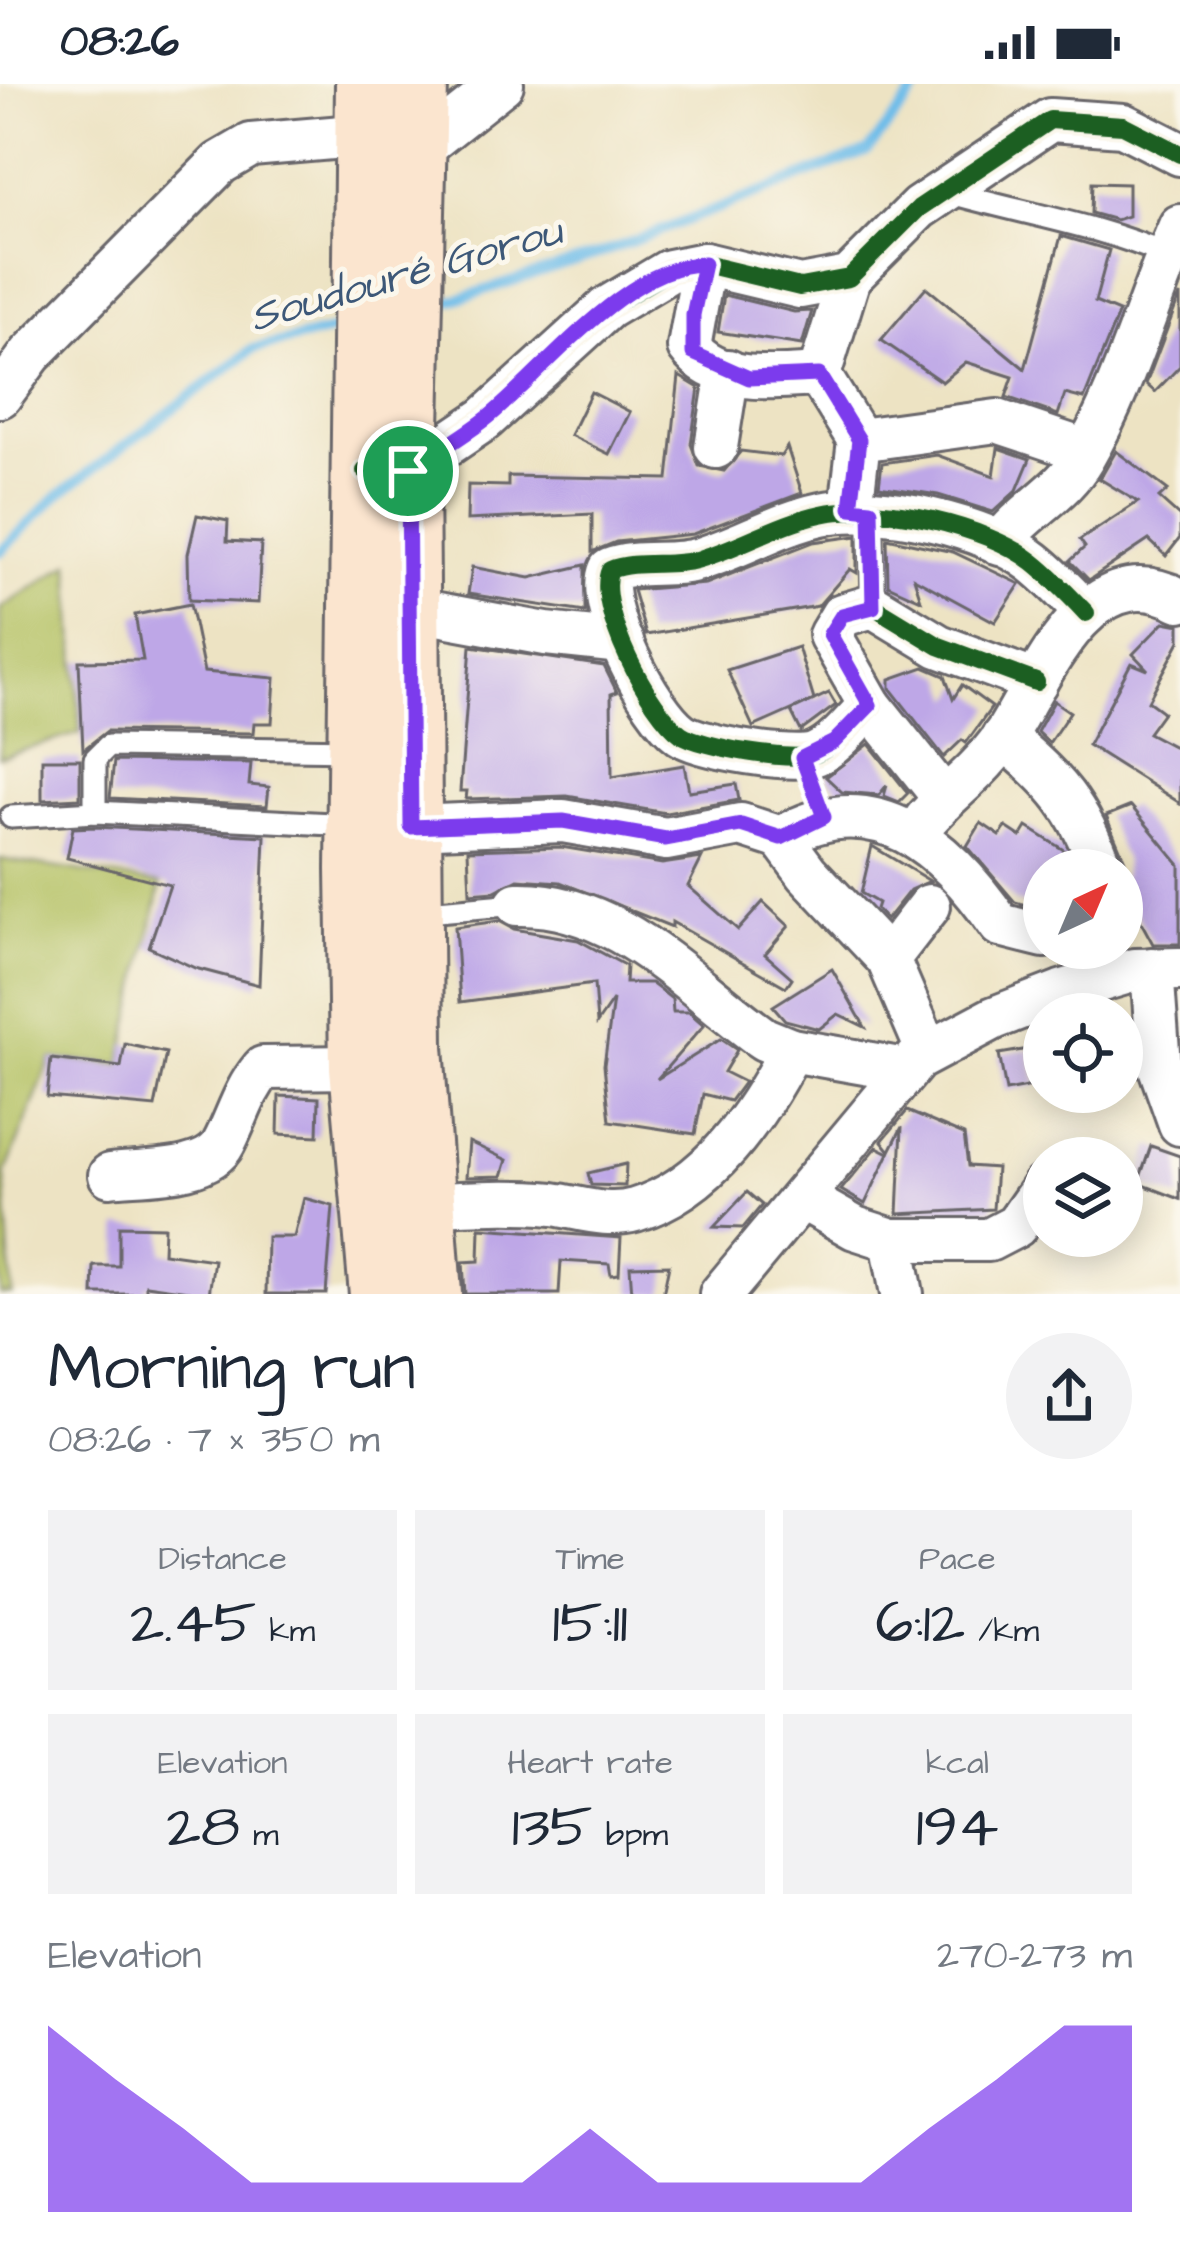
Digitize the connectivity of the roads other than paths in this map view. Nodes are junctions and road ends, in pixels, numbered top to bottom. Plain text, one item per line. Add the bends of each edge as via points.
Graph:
1 (417, 84) edge
2 (502, 84) edge
3 (386, 144) edge
4 (1180, 154) edge
5 (943, 190) junction
6 (1174, 240) edge
7 (704, 264) junction
8 (849, 278) junction
9 (728, 371) junction
10 (819, 375) junction
11 (0, 396) edge
12 (859, 440) junction
13 (716, 447) dead end
14 (1086, 452) junction
15 (386, 471) junction
16 (861, 509) junction
17 (1000, 544) junction
18 (1176, 586) edge
19 (873, 607) junction
20 (411, 609) junction
21 (1086, 613) junction
22 (622, 642) junction
23 (1036, 682) junction
24 (870, 705) junction
25 (1004, 737) junction
26 (359, 750) junction
27 (802, 758) junction
28 (945, 799) junction
29 (94, 812) junction
30 (11, 817) dead end
31 (824, 817) junction
32 (384, 826) junction
33 (915, 831) junction
34 (781, 838) junction
35 (1094, 849) edge
36 (517, 904) joint
37 (929, 906) dead end
38 (414, 913) junction
39 (1023, 931) edge
40 (888, 959) junction
41 (1147, 960) edge
42 (790, 1050) junction
43 (916, 1061) junction
44 (360, 1067) junction
45 (1180, 1124) edge
46 (110, 1175) dead end
47 (802, 1198) junction
48 (397, 1206) junction
49 (1023, 1213) edge
50 (892, 1240) junction
51 (380, 1294) edge
52 (431, 1294) edge
53 (721, 1294) edge
54 (902, 1294) edge

1 - 3 main road
2 - 3 street
3 - 11 street via 250,145 220,163 31,354
3 - 15 main road
4 - 5 street via 1123,125 1050,120
5 - 6 lane via 1020,214
5 - 8 street
6 - 14 street
7 - 8 street via 800,287
7 - 9 street via 689,347
7 - 15 street via 669,272 607,308 485,419
8 - 10 street
9 - 10 street via 749,378
9 - 13 street
10 - 12 street
12 - 14 street via 997,421
12 - 16 street
14 - 17 street
15 - 20 main road
15 - 26 main road
16 - 17 street
16 - 19 lane
16 - 22 street via 817,515 674,567 610,570 604,583
17 - 21 street via 1029,559
18 - 21 street via 1117,593
19 - 23 street via 938,646
19 - 24 street via 842,615 830,634
20 - 22 street
20 - 32 main road
21 - 23 street
22 - 27 street via 674,730 694,742
23 - 25 street
24 - 27 street via 834,742
24 - 28 street
25 - 28 street
25 - 35 street via 1058,785
26 - 29 lane via 108,746 95,760
26 - 32 main road
27 - 31 street
28 - 33 street
29 - 30 lane
29 - 32 lane
31 - 33 street
31 - 34 street
32 - 34 street via 563,821 666,839 741,825
32 - 38 main road
32 - 44 main road
33 - 39 street via 973,885 1000,925
34 - 40 street
36 - 38 lane
36 - 42 street via 549,903 622,931 764,1039
37 - 40 street
38 - 48 main road via 413,1047
40 - 43 street
41 - 43 street via 994,1018
41 - 45 street via 1157,1052
42 - 43 street
42 - 48 street via 744,1126 705,1171 636,1210
43 - 47 street
44 - 46 street via 263,1068 245,1089 221,1150 202,1163
44 - 48 main road
47 - 50 street
47 - 53 street
48 - 51 main road
48 - 52 main road
49 - 50 street via 1005,1236
50 - 54 street

